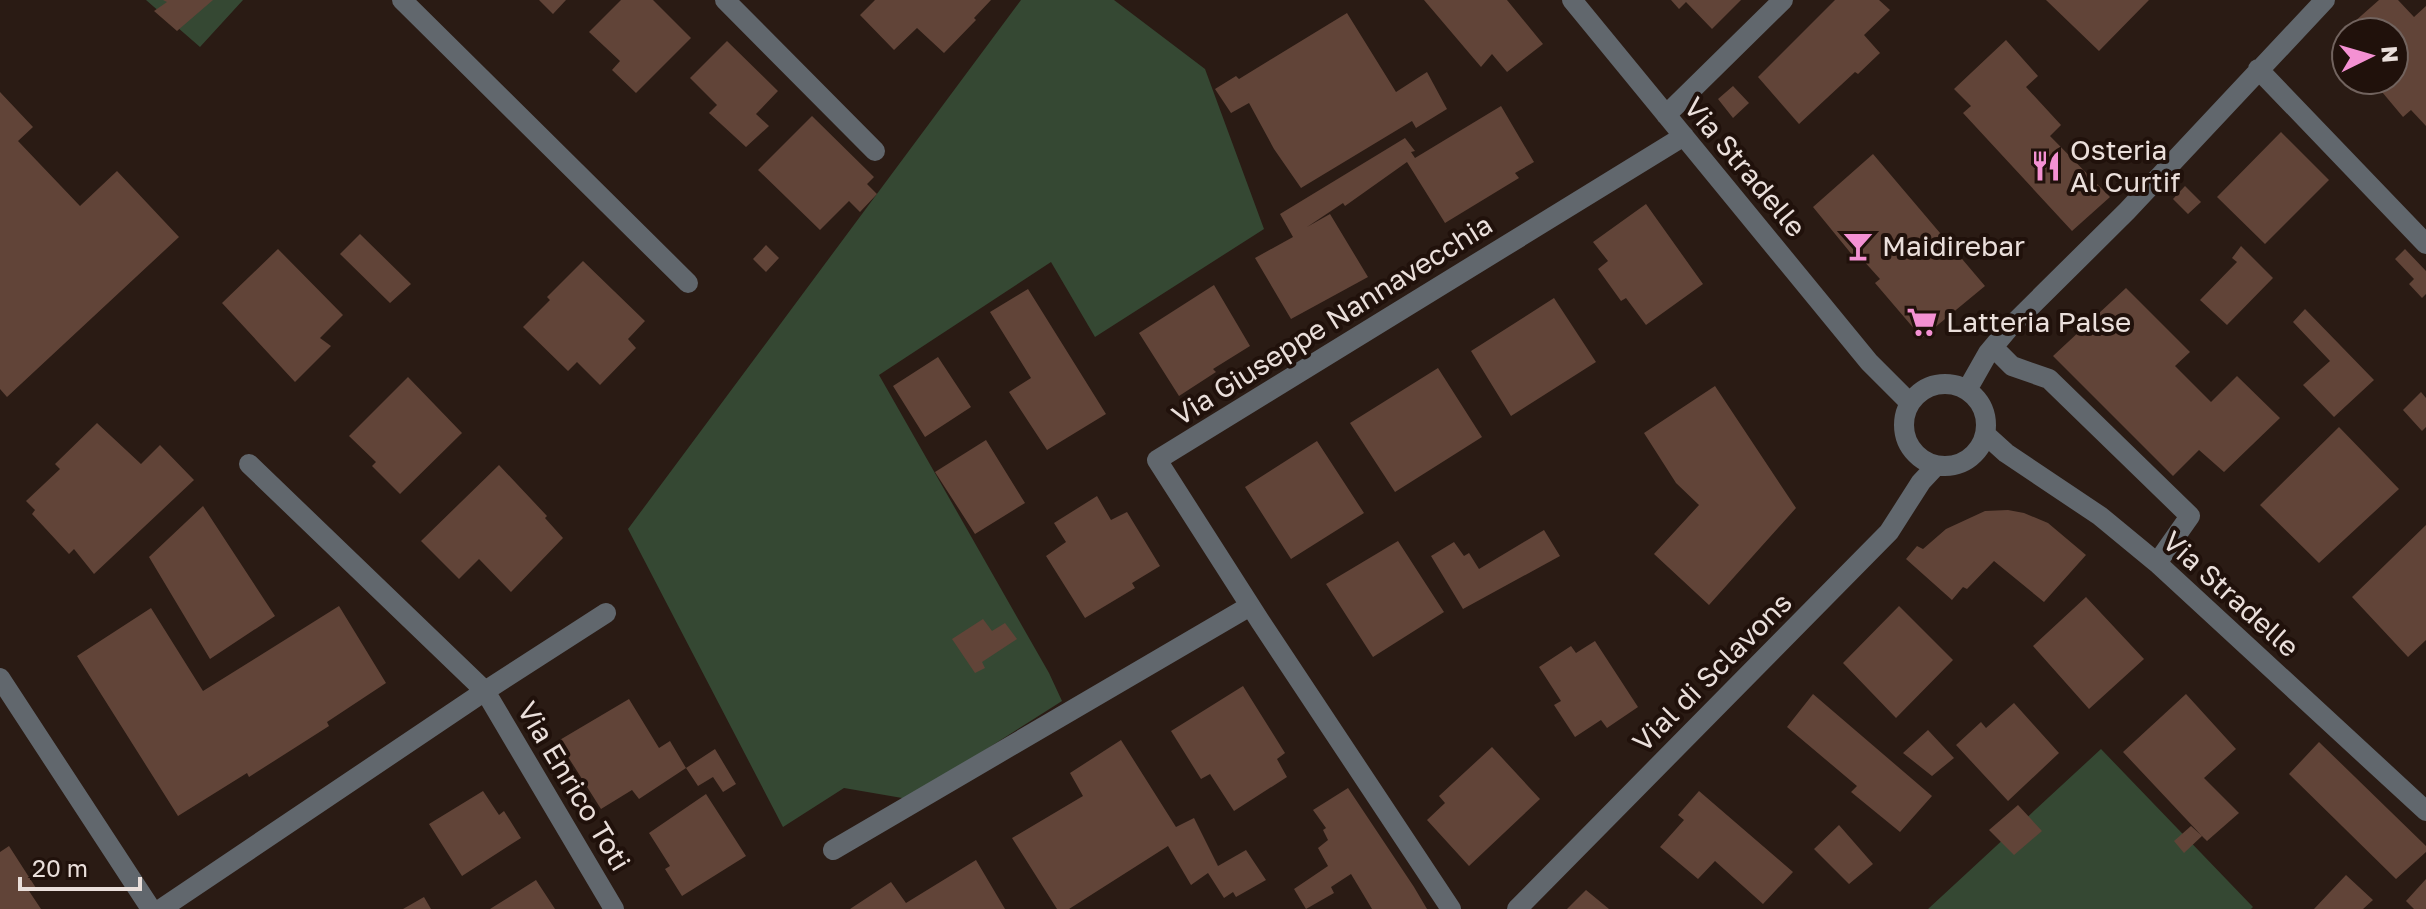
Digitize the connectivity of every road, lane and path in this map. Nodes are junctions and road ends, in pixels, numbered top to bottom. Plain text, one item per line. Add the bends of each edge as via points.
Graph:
1 (402, 0) edge
2 (725, 0) edge
3 (1572, 0) edge
4 (1783, 0) edge
5 (2325, 0) edge
6 (2258, 69) junction
7 (1666, 115) junction
8 (1684, 136) junction
9 (875, 151) dead end
10 (2426, 244) edge
11 (688, 283) dead end
12 (1993, 347) junction
13 (1967, 390) junction
14 (1910, 403) junction
15 (1985, 434) junction
16 (249, 464) dead end
17 (1936, 466) junction
18 (2157, 563) junction
19 (1250, 606) junction
20 (606, 613) dead end
21 (0, 678) edge
22 (485, 691) junction
23 (2426, 811) edge
24 (833, 850) dead end
25 (151, 909) edge
26 (161, 909) edge
27 (614, 909) edge
28 (1451, 909) edge
29 (1517, 909) edge

1 - 11 street
2 - 9 street
3 - 7 street, Via Stradelle
4 - 7 street
5 - 6 street
6 - 10 street
6 - 12 street
7 - 8 street, Via Stradelle
8 - 14 street, Via Stradelle via 1869,362
8 - 19 street, Via Giuseppe Nannavecchia via 1157,460
12 - 13 street
12 - 18 street via 2012,366 2049,379 2190,516
13 - 14 street via 1942,384 1918,393
13 - 15 street via 1983,409
14 - 17 street via 1905,415 1907,441 1924,461
15 - 17 street via 1973,456
15 - 18 street, Via Stradelle
16 - 22 street, Via Enrico Toti
17 - 29 street, Vial di Sclavons via 1889,532
18 - 23 street, Via Stradelle
19 - 24 street
19 - 28 street, Via Giuseppe Nannavecchia
20 - 22 street
21 - 25 street
22 - 26 street
22 - 27 street, Via Enrico Toti

